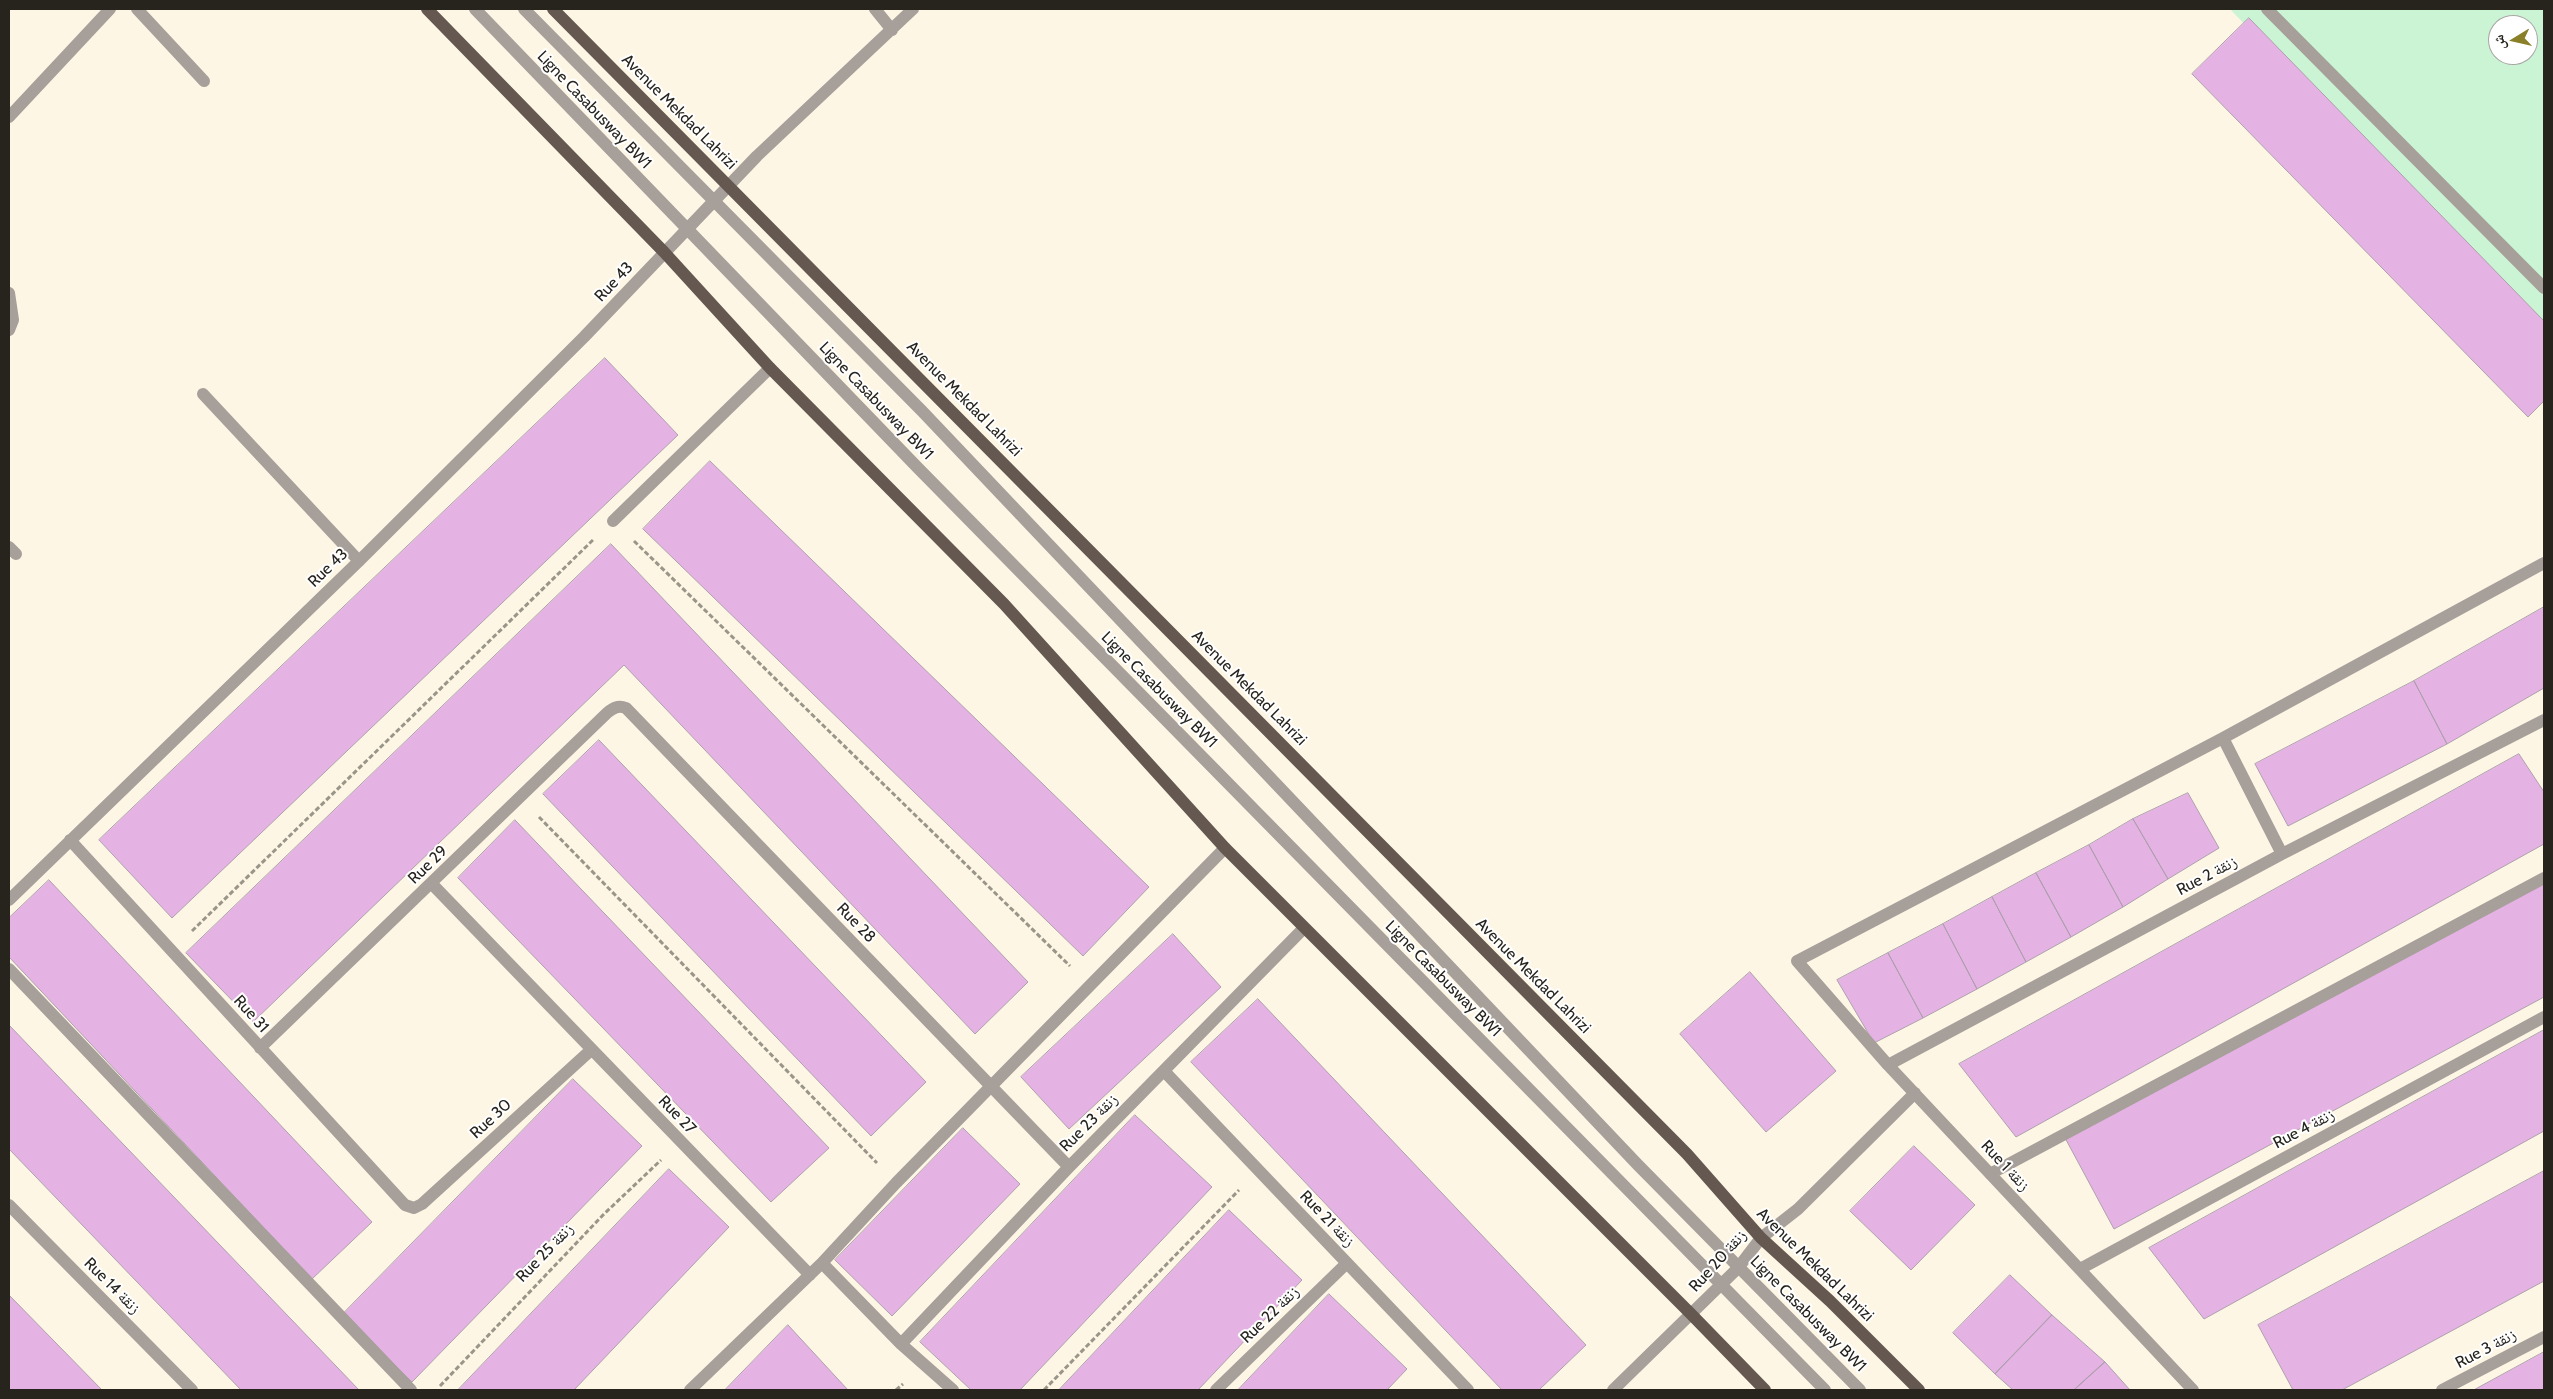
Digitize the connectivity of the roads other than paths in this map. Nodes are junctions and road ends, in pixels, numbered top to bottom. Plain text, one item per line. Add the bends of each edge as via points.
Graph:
1 (110, 9) edge
2 (137, 9) edge
3 (427, 9) edge
4 (474, 9) edge
5 (524, 9) edge
6 (553, 9) edge
7 (875, 9) edge
8 (913, 9) edge
9 (2267, 9) edge
10 (892, 30) junction
11 (204, 81) dead end
12 (9, 117) edge
13 (730, 185) junction
14 (715, 201) junction
15 (686, 229) junction
16 (664, 252) junction
17 (2544, 288) edge
18 (9, 293) edge
19 (9, 330) edge
20 (770, 368) junction
21 (203, 394) dead end
22 (613, 520) road end
23 (358, 561) junction
24 (2544, 563) edge
25 (618, 706) joint
26 (2544, 720) edge
27 (2223, 738) junction
28 (70, 840) junction
29 (1225, 848) junction
30 (2282, 854) junction
31 (2544, 878) edge
32 (432, 884) junction
33 (9, 900) edge
34 (1304, 928) junction
35 (9, 969) edge
36 (2544, 1017) edge
37 (260, 1048) junction
38 (591, 1050) junction
39 (1888, 1065) junction
40 (1164, 1071) junction
41 (991, 1086) junction
42 (1915, 1093) junction
43 (1069, 1167) junction
44 (1990, 1174) junction
45 (9, 1205) edge
46 (410, 1207) joint
47 (1761, 1238) junction
48 (822, 1263) junction
49 (1347, 1263) junction
50 (1738, 1268) junction
51 (2080, 1269) junction
52 (810, 1275) junction
53 (1721, 1285) junction
54 (1691, 1314) junction
55 (2544, 1337) edge
56 (901, 1344) junction
57 (192, 1390) edge
58 (411, 1390) edge
59 (690, 1390) edge
60 (953, 1390) edge
61 (1216, 1390) edge
62 (1468, 1390) edge
63 (1613, 1390) edge
64 (1765, 1390) edge
65 (1825, 1390) edge
66 (1860, 1390) edge
67 (1919, 1390) edge
68 (2194, 1390) edge
69 (2442, 1390) edge

1 - 12 street
2 - 11 street
3 - 16 main road
4 - 15 street, Ligne Casabusway BW1
5 - 14 street, Ligne Casabusway BW1
6 - 13 main road, Avenue Mekdad Lahrizi via 673,132
7 - 10 street
8 - 10 street, Rue 43
9 - 17 street
10 - 13 street, Rue 43
13 - 14 street, Rue 43
13 - 47 main road, Avenue Mekdad Lahrizi via 1687,1154
14 - 15 street, Rue 43
14 - 50 street, Ligne Casabusway BW1 via 922,411
15 - 16 street, Rue 43
15 - 53 street, Ligne Casabusway BW1
16 - 20 main road
16 - 23 street, Rue 43 via 584,337
18 - 19 street via 13,320
20 - 22 street
20 - 29 main road via 1004,604
21 - 23 street
23 - 28 street, Rue 43
24 - 27 street
25 - 32 street, Rue 29 via 607,713
25 - 41 street, Rue 28 via 626,708
26 - 30 street, Rue 2 زنقة
27 - 30 street
27 - 39 street, Rue 1 زنقة via 1797,961
28 - 33 street, Rue 43
28 - 37 street, Rue 31
29 - 34 main road
29 - 41 street
30 - 39 street, Rue 2 زنقة
31 - 44 street
32 - 37 street, Rue 29
32 - 38 street, Rue 27
34 - 40 street, Rue 23 زنقة
34 - 54 main road
35 - 58 street
36 - 51 street, Rue 4 زنقة
37 - 46 street, Rue 31 via 400,1201
38 - 46 street, Rue 30 via 422,1204
38 - 52 street, Rue 27
39 - 42 street, Rue 1 زنقة
40 - 43 street, Rue 23 زنقة
40 - 49 street, Rue 21 زنقة
41 - 43 street, Rue 28
41 - 48 street
42 - 44 street, Rue 1 زنقة
42 - 47 street, Rue 20 زنقة via 1798,1209
43 - 56 street, Rue 23 زنقة
44 - 51 street, Rue 1 زنقة
45 - 57 street, Rue 14 زنقة
47 - 50 street, Rue 20 زنقة
47 - 67 main road, Avenue Mekdad Lahrizi
48 - 52 street
48 - 56 street
49 - 61 street, Rue 22 زنقة
49 - 62 street, Rue 21 زنقة
50 - 53 street, Rue 20 زنقة
50 - 66 street, Ligne Casabusway BW1
51 - 68 street, Rue 1 زنقة
52 - 59 street
53 - 54 street, Rue 20 زنقة
53 - 65 street, Ligne Casabusway BW1
54 - 63 street, Rue 20 زنقة
54 - 64 main road
55 - 69 street, Rue 3 زنقة
56 - 60 street

